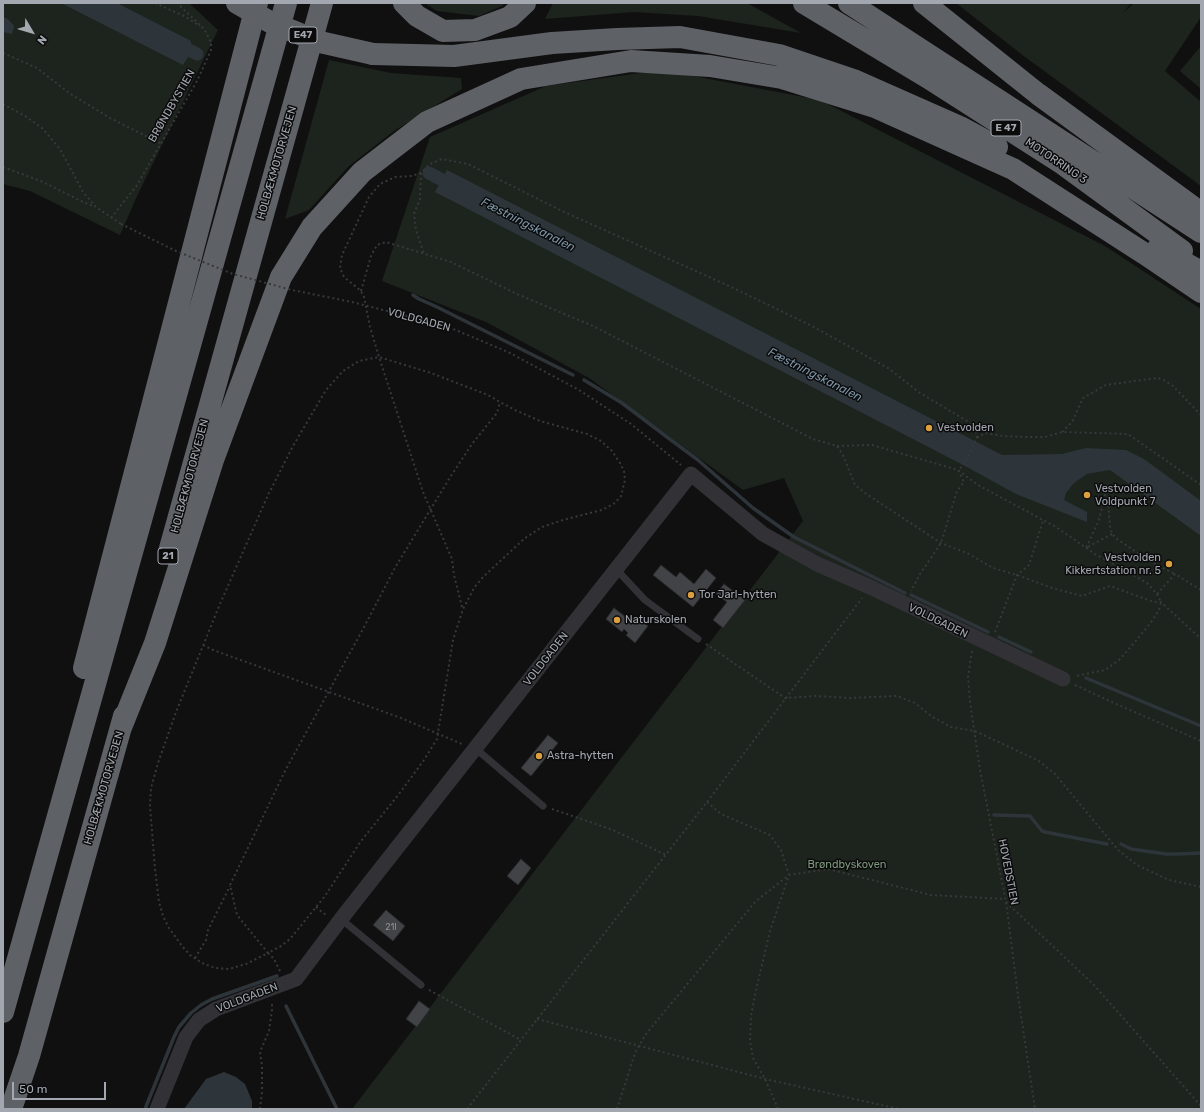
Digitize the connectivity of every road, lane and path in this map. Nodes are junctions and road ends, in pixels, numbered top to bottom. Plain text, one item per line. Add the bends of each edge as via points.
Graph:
1 (155, 3) edge
2 (177, 3) edge
3 (237, 3) edge
4 (257, 3) edge
5 (286, 3) edge
6 (322, 3) edge
7 (404, 3) edge
8 (525, 3) edge
9 (804, 3) edge
10 (849, 3) edge
11 (924, 3) edge
12 (204, 29) junction
13 (3, 53) edge
14 (3, 104) edge
15 (160, 143) junction
16 (3, 167) edge
17 (421, 173) junction
18 (96, 207) junction
19 (1201, 213) edge
20 (110, 218) junction
21 (1201, 232) edge
22 (424, 254) junction
23 (1201, 264) edge
24 (1201, 272) edge
25 (361, 291) junction
26 (1201, 292) edge
27 (365, 306) junction
28 (378, 357) junction
29 (500, 402) junction
30 (1201, 415) edge
31 (1062, 432) junction
32 (977, 438) junction
33 (836, 446) junction
34 (958, 470) junction
35 (691, 474) junction
36 (1201, 485) edge
37 (430, 508) junction
38 (1043, 521) junction
39 (1112, 534) junction
40 (941, 543) junction
41 (1086, 548) junction
42 (616, 569) junction
43 (1174, 574) junction
44 (1017, 575) junction
45 (870, 588) junction
46 (1201, 590) edge
47 (1157, 594) junction
48 (1162, 602) junction
49 (904, 604) junction
50 (463, 609) junction
51 (698, 638) joint
52 (974, 638) junction
53 (1201, 639) edge
54 (203, 644) junction
55 (990, 645) junction
56 (1063, 679) junction
57 (329, 692) junction
58 (785, 698) junction
59 (120, 730) junction
60 (975, 731) junction
61 (438, 734) junction
62 (1201, 741) edge
63 (475, 749) junction
64 (707, 802) junction
65 (543, 806) joint
66 (58, 814) junction
67 (666, 854) junction
68 (788, 875) junction
69 (230, 885) junction
70 (1201, 887) edge
71 (1006, 901) junction
72 (341, 919) junction
73 (268, 953) junction
74 (195, 958) junction
75 (421, 985) joint
76 (276, 986) junction
77 (3, 1012) edge
78 (537, 1019) junction
79 (521, 1040) junction
80 (638, 1045) junction
81 (765, 1079) junction
82 (1201, 1106) edge
83 (11, 1109) edge
84 (157, 1109) edge
85 (260, 1109) edge
86 (468, 1109) edge
87 (616, 1109) edge
88 (778, 1109) edge
89 (898, 1109) edge
90 (1035, 1109) edge

1 - 12 path via 184,16
2 - 12 path, BRØNDBYSTIEN
3 - 24 highway, E47, bridge via 270,22 320,42 373,54 454,56 552,43 680,37 779,55 856,81 960,127 1012,155 1156,247
4 - 66 highway via 72,714
5 - 66 highway
6 - 59 highway, HOLBÆKMOTORVEJEN / 21
7 - 8 highway via 417,16 444,31 475,30 510,17
9 - 23 highway, MOTORRING 3 / E 47 via 927,77 1062,164
10 - 21 highway, MOTORRING 3 / E 47
11 - 19 highway via 1038,94
12 - 15 path, BRØNDBYSTIEN via 211,42 211,50 197,81
13 - 15 path via 37,68 69,93 110,118
14 - 18 path via 42,128 60,149 83,192
15 - 20 path, BRØNDBYSTIEN via 137,185
16 - 18 path via 43,182
17 - 22 path via 420,199 414,214
17 - 25 path via 395,177 380,184 369,197 342,255 340,268 344,277
17 - 32 path via 430,164 442,159 468,164 562,211 812,326 888,368 920,393 967,421 976,431
18 - 20 path, VOLDGADEN
20 - 27 path, VOLDGADEN, bridge via 176,251 233,274
22 - 25 path via 386,242 377,246 371,256
22 - 33 path via 451,262 517,294 593,326 813,439
25 - 27 path
26 - 59 highway via 1013,169 861,102 782,78 710,66 630,60 521,79 427,122 362,172 312,227 281,277 213,460 155,643
27 - 28 path
27 - 35 path, VOLDGADEN via 446,326 508,352 579,390 631,424
28 - 29 path via 430,373
28 - 37 path
28 - 54 path via 359,362 343,371 326,390 315,408 268,494
29 - 37 path via 497,413 472,444
29 - 50 path via 540,421 601,441 612,452 624,471 625,480 621,496 615,503 602,510 542,527 525,538 483,577
30 - 31 path via 1173,386 1158,378 1106,384 1083,398 1072,422
31 - 32 path via 1045,437 985,434
31 - 36 path via 1128,434
32 - 34 path via 963,466
33 - 34 path via 872,445
33 - 40 path via 843,455 855,485
34 - 38 path via 978,485
34 - 40 path via 964,482 957,491
35 - 42 street, VOLDGADEN
35 - 45 street, VOLDGADEN via 763,534 817,564
37 - 50 path via 452,559
37 - 57 path
38 - 41 path
38 - 44 path via 1029,565
39 - 41 path
39 - 41 path via 1107,486 1099,520
39 - 43 path via 1151,562
40 - 44 path via 994,568
40 - 49 path
41 - 47 path via 1136,576
42 - 51 lane via 645,600
42 - 63 street, VOLDGADEN
43 - 46 path
43 - 47 path
44 - 48 path via 1082,596 1110,586 1154,602
44 - 55 path
45 - 49 street, VOLDGADEN
45 - 58 path
47 - 48 path
48 - 53 path
48 - 56 path via 1152,621 1118,660 1105,670
49 - 52 street, VOLDGADEN
50 - 61 path via 453,640
51 - 58 path
52 - 55 street, VOLDGADEN
52 - 60 path, HOVEDSTIEN via 968,677
54 - 57 path via 213,650
54 - 74 path via 158,763 151,788 150,806 155,869 163,916 182,946
55 - 56 street, VOLDGADEN
56 - 62 path
57 - 61 path
57 - 69 path via 285,771
58 - 60 path via 897,696 915,703 931,716 952,727
58 - 64 path
59 - 83 highway, HOLBÆKMOTORVEJEN / 21 via 29,1056
60 - 70 path via 1039,761 1055,774 1118,850 1137,865 1169,880
60 - 71 path, HOVEDSTIEN via 980,770
61 - 63 path
61 - 73 path via 424,760 361,841 325,896 290,939
63 - 65 lane
63 - 72 street, VOLDGADEN
64 - 67 path
64 - 68 path via 721,814 770,836 781,850
65 - 67 path via 613,830
66 - 77 highway
67 - 78 path
68 - 71 path via 828,869 931,895
68 - 80 path via 756,902
68 - 81 path via 770,931 751,1016 750,1041 753,1058
69 - 73 path via 237,915
69 - 74 path via 208,930 206,940
71 - 82 path via 1093,984
71 - 90 path, HOVEDSTIEN
72 - 75 lane
72 - 76 street, VOLDGADEN via 296,979
73 - 74 path via 246,964 228,969 215,968
73 - 76 path via 281,972
75 - 79 path
76 - 84 street, VOLDGADEN via 216,1009 199,1020 186,1037
76 - 85 path via 269,1031 260,1052
78 - 79 path
78 - 80 path
79 - 86 path
80 - 81 path
80 - 87 path
81 - 88 path
81 - 89 path

